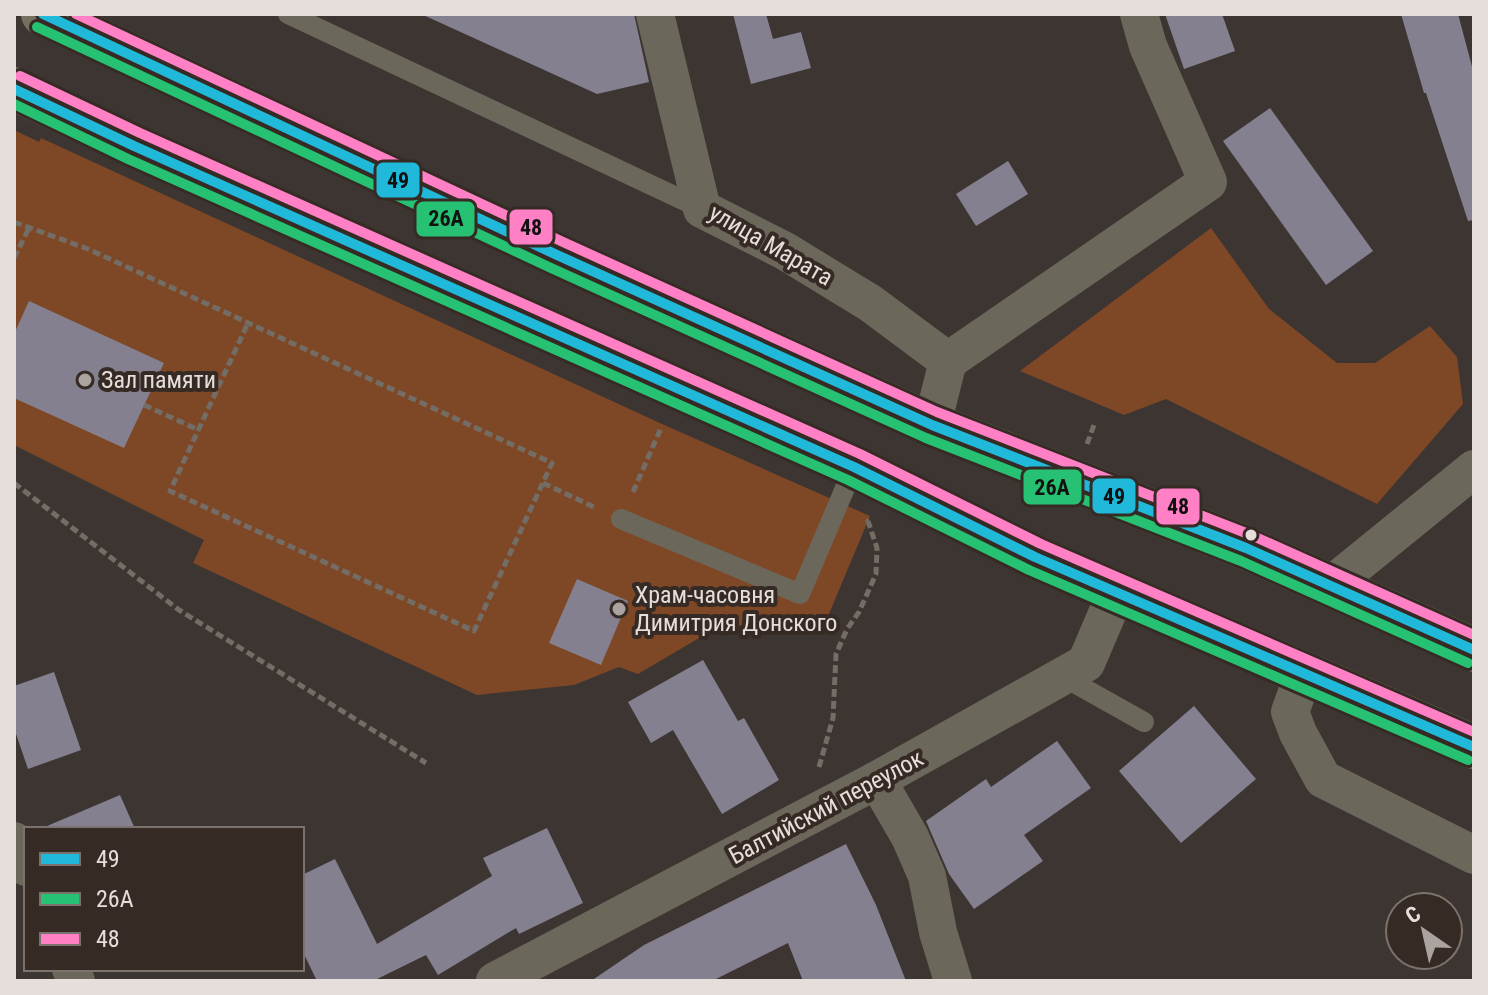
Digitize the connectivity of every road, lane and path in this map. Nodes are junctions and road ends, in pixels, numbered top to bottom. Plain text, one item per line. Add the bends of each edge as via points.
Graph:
1 (43, 14) edge
2 (288, 14) edge
3 (655, 14) edge
4 (1139, 14) edge
5 (14, 89) edge
6 (702, 209) junction
7 (14, 222) edge
8 (29, 228) junction
9 (14, 258) edge
10 (248, 323) junction
11 (948, 361) junction
12 (144, 405) dead end
13 (932, 425) junction
14 (1094, 425) dead end
15 (661, 428) dead end
16 (199, 430) junction
17 (1086, 445) dead end
18 (854, 467) junction
19 (1474, 469) edge
20 (14, 483) edge
21 (543, 483) junction
22 (621, 519) junction
23 (868, 521) dead end
24 (1330, 586) junction
25 (1116, 593) junction
26 (1474, 650) edge
27 (1304, 673) junction
28 (1062, 676) junction
29 (1144, 722) dead end
30 (1474, 747) edge
31 (426, 763) dead end
32 (818, 771) dead end
33 (877, 780) junction
34 (14, 841) edge
35 (1474, 855) edge
36 (24, 863) edge
37 (507, 978) edge
38 (953, 981) edge

1 - 13 main road
2 - 6 lane
3 - 6 street, улица Марата
4 - 11 street via 1208,182
5 - 18 main road
6 - 11 street, улица Марата via 870,303
7 - 8 path
8 - 9 path
8 - 10 path via 88,249
10 - 16 path
10 - 21 path via 552,463
11 - 13 street
12 - 16 path
13 - 24 main road
14 - 17 path
15 - 22 path
16 - 21 path via 170,491 474,631
18 - 22 lane via 800,594
18 - 25 main road
19 - 24 street
20 - 31 path via 179,610
21 - 22 path
23 - 32 path via 877,548 876,574 836,654 833,718
24 - 26 main road
25 - 27 main road
25 - 28 street, Балтийский переулок via 1086,663
27 - 30 main road
27 - 35 street via 1290,712 1323,779
28 - 29 lane
28 - 33 street, Балтийский переулок
33 - 37 street, Балтийский переулок
33 - 38 street via 927,876
34 - 36 street

